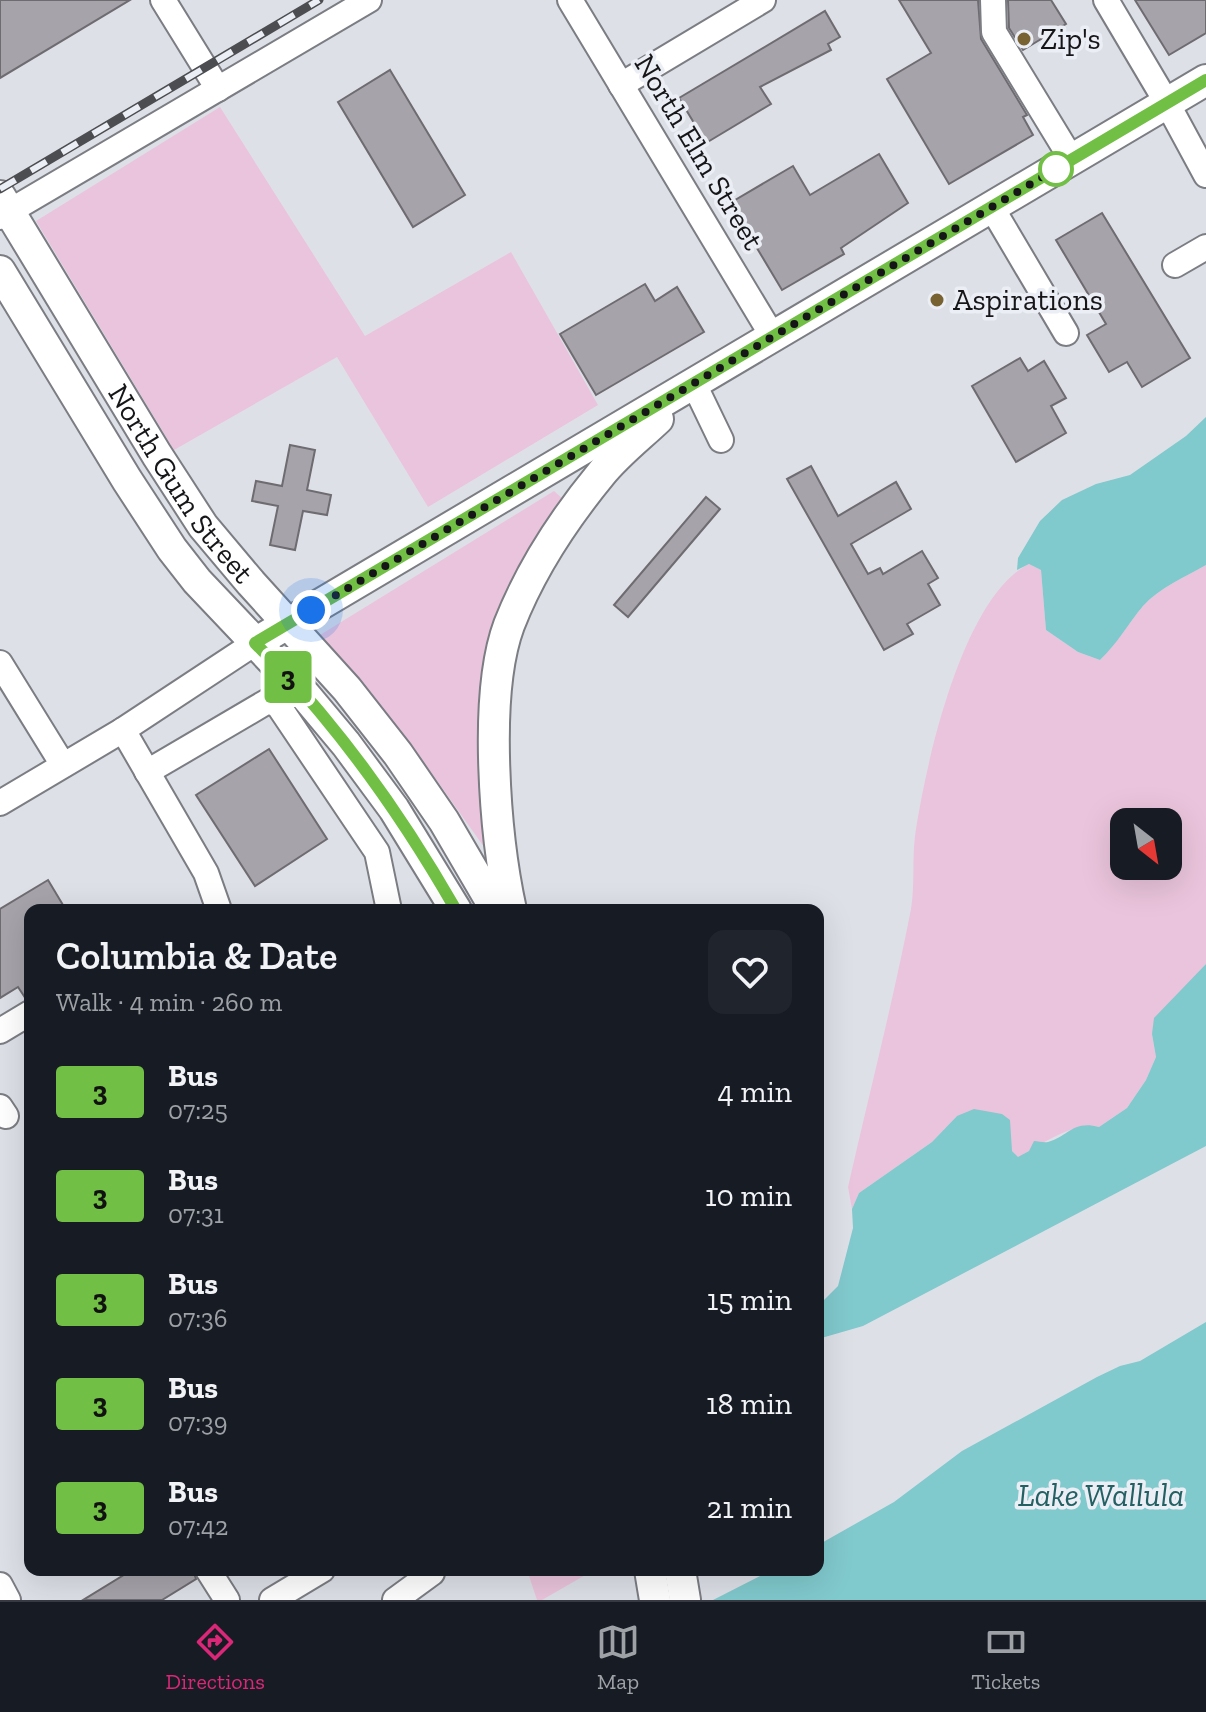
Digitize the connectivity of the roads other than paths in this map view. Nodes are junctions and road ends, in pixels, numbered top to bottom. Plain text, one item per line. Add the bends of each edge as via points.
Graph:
1 (163, 0) edge
2 (369, 0) edge
3 (570, 0) edge
4 (763, 0) edge
5 (993, 0) edge
6 (1106, 0) edge
7 (1206, 80) edge
8 (621, 85) junction
9 (218, 89) junction
10 (1167, 103) junction
11 (1072, 160) junction
12 (1206, 175) edge
13 (3, 208) edge
14 (992, 208) junction
15 (1206, 247) edge
16 (1175, 265) dead end
17 (0, 271) edge
18 (1066, 333) dead end
19 (773, 337) junction
20 (694, 384) junction
21 (721, 440) dead end
22 (288, 624) junction
23 (255, 643) junction
24 (0, 663) edge
25 (123, 730) junction
26 (63, 765) junction
27 (147, 772) junction
28 (0, 803) edge
29 (440, 814) junction
30 (409, 832) junction
31 (377, 852) junction
32 (212, 904) edge
33 (388, 904) edge
34 (452, 904) edge
35 (492, 904) edge
36 (510, 904) edge
37 (24, 1017) edge
38 (0, 1031) edge
39 (212, 1576) edge
40 (312, 1576) edge
41 (428, 1576) edge
42 (651, 1576) edge
43 (681, 1576) edge
44 (0, 1585) edge
45 (8, 1600) edge
46 (227, 1600) edge
47 (272, 1600) edge
48 (395, 1600) edge
49 (655, 1600) edge
50 (685, 1600) edge

1 - 9 street
2 - 9 street
3 - 8 street, North Elm Street
4 - 8 street
5 - 11 street via 994,32
6 - 10 street
7 - 10 main road
8 - 19 street, North Elm Street
9 - 13 street
10 - 11 main road
10 - 12 street
11 - 14 main road
13 - 22 main road, North Gum Street via 180,493
14 - 18 street
14 - 19 main road
15 - 16 street
17 - 23 main road, North Gum Street via 172,549
19 - 20 main road
20 - 21 street
20 - 22 main road
20 - 36 main road via 602,472 533,573 508,627 494,728 500,839
22 - 23 main road
22 - 29 main road, North Gum Street via 373,722
23 - 25 street
23 - 30 main road, North Gum Street via 322,715
24 - 26 street
25 - 26 street
25 - 27 street
26 - 28 street
27 - 31 street via 268,701 278,705
27 - 32 street via 206,873
29 - 30 street
29 - 35 main road, North Gum Street
30 - 31 street
30 - 34 main road, North Gum Street
31 - 33 street
37 - 38 street
39 - 46 street
40 - 47 street
41 - 48 street
42 - 49 main road
43 - 50 main road
44 - 45 street

